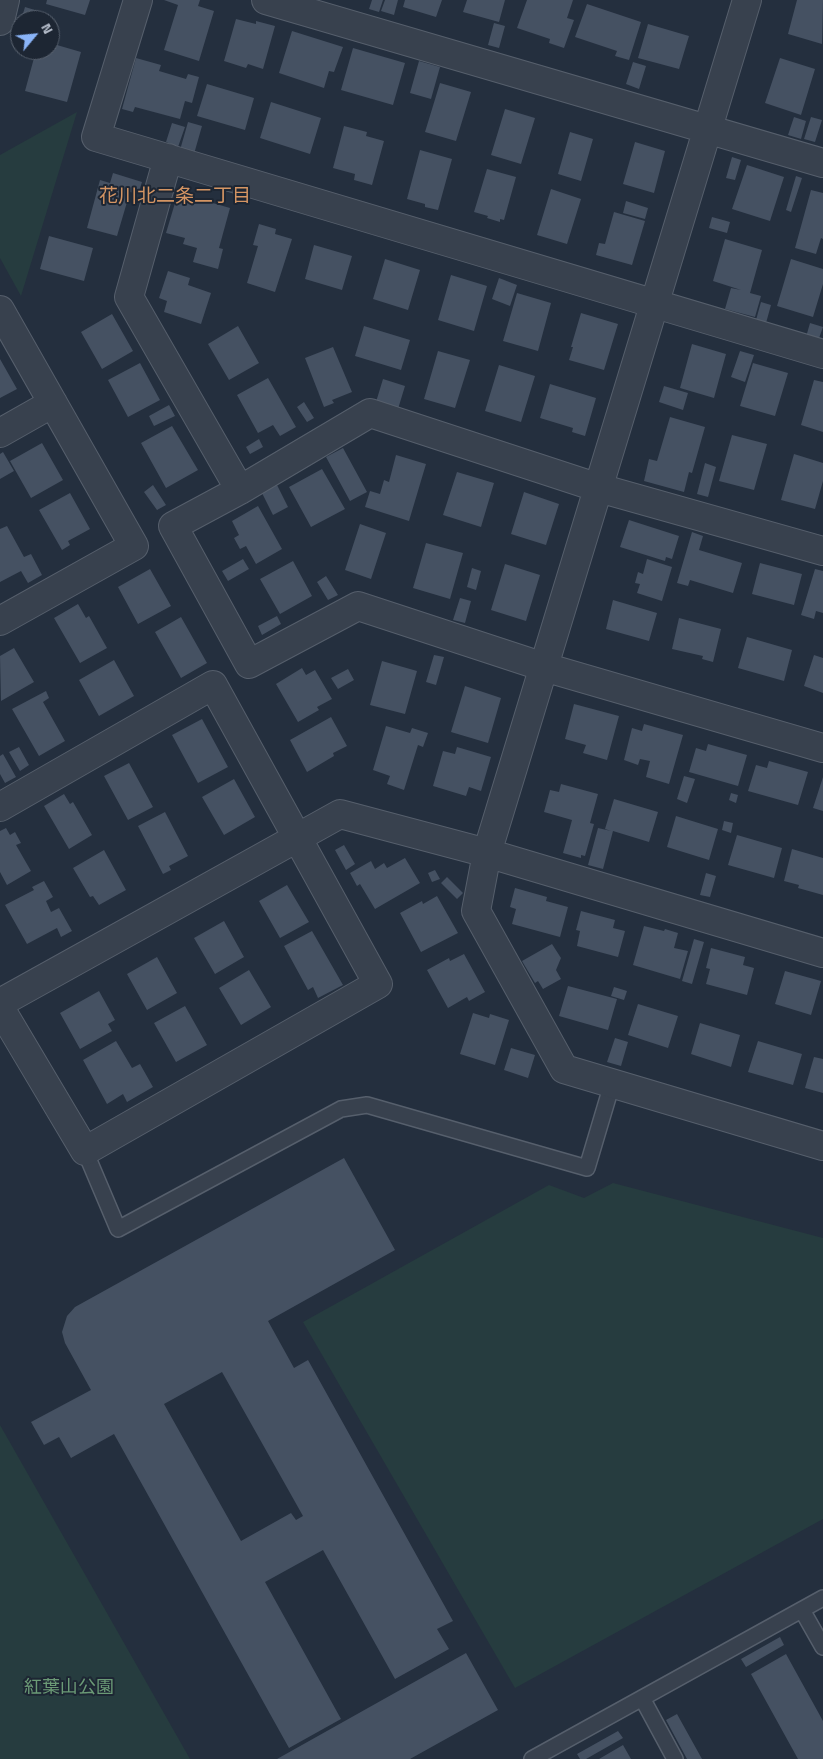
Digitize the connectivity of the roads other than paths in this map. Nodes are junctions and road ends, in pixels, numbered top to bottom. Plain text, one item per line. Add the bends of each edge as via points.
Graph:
1 (5, 0) edge
2 (138, 0) edge
3 (266, 0) edge
4 (747, 0) edge
5 (0, 21) edge
6 (707, 130) junction
7 (168, 158) junction
8 (823, 163) edge
9 (655, 303) junction
10 (0, 310) edge
11 (823, 354) edge
12 (53, 403) junction
13 (0, 433) edge
14 (599, 488) junction
15 (240, 490) junction
16 (823, 551) edge
17 (0, 622) edge
18 (544, 667) junction
19 (823, 748) edge
20 (0, 807) edge
21 (298, 837) junction
22 (487, 853) junction
23 (823, 953) edge
24 (0, 1003) edge
25 (0, 1008) edge
26 (612, 1084) junction
27 (823, 1146) edge
28 (85, 1151) junction
29 (823, 1598) edge
30 (802, 1610) junction
31 (823, 1647) edge
32 (642, 1698) junction
33 (532, 1759) edge
34 (676, 1759) edge

1 - 5 street
2 - 7 street via 96,137
3 - 6 street
4 - 6 street
6 - 8 street
6 - 9 street
7 - 9 street
7 - 15 street via 129,297
9 - 11 street
9 - 14 street
10 - 12 street
12 - 13 street
12 - 17 street via 134,546
14 - 15 street via 370,413
14 - 16 street
14 - 18 street
15 - 18 street via 173,526 249,664 358,606
18 - 19 street
18 - 22 street
20 - 21 street via 213,686
21 - 22 street via 340,814
21 - 24 street
21 - 28 street via 378,984
22 - 23 street
22 - 26 street via 476,911 564,1069
25 - 28 street
26 - 27 street
26 - 28 lane via 587,1168 367,1105 341,1109 118,1229
29 - 30 lane
30 - 31 lane
30 - 32 lane
32 - 33 lane
32 - 34 lane

